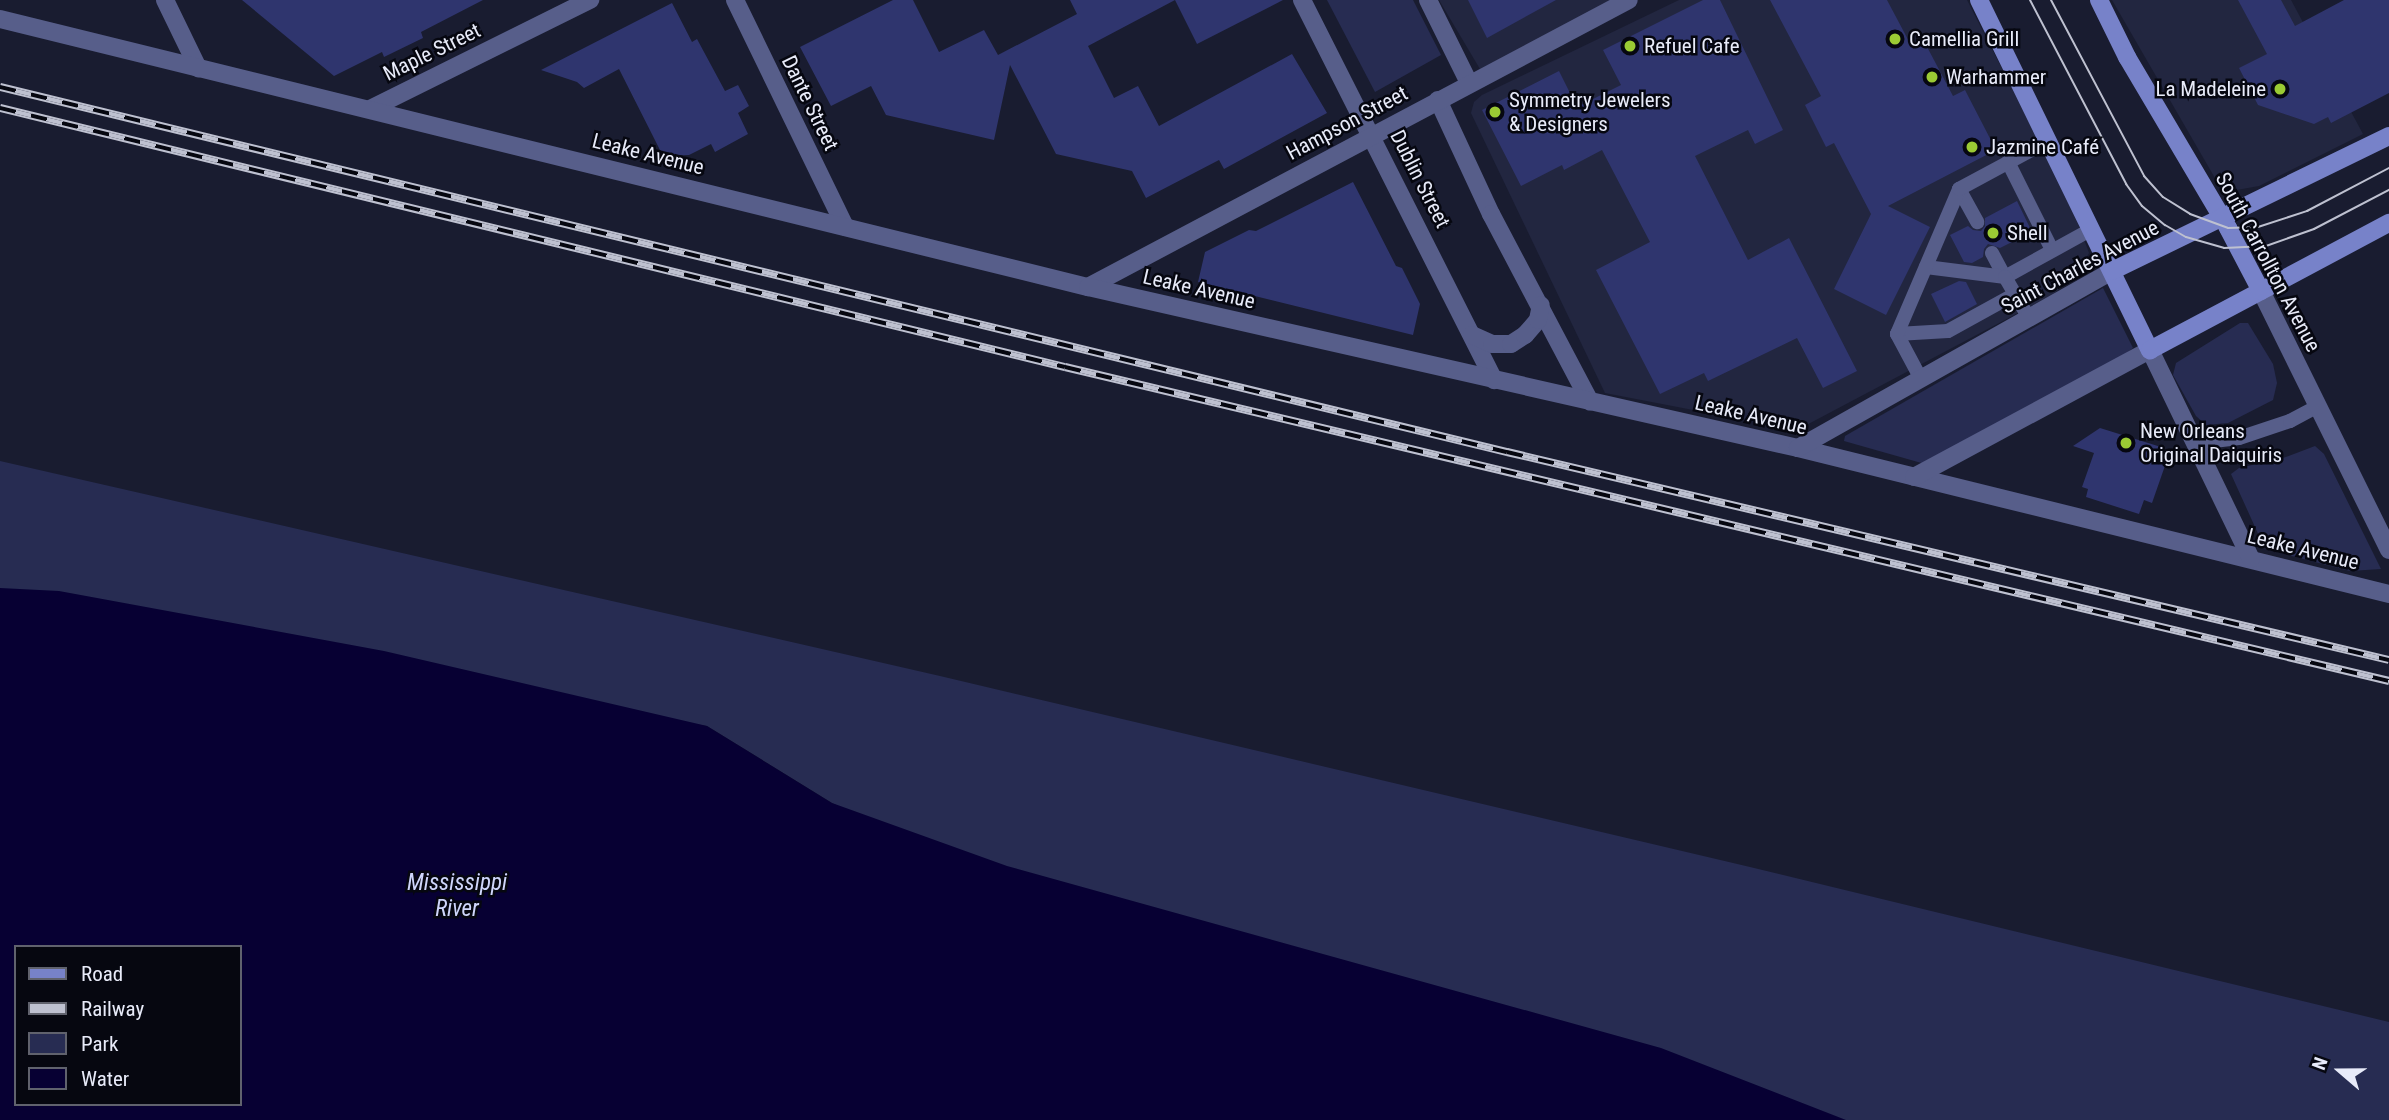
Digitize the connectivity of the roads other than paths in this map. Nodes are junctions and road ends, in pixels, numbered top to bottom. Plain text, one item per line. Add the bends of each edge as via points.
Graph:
1 (165, 0) edge
2 (590, 0) edge
3 (735, 0) edge
4 (1302, 0) edge
5 (1428, 0) edge
6 (1629, 0) edge
7 (1979, 0) edge
8 (2099, 0) edge
9 (0, 19) edge
10 (198, 68) junction
11 (1469, 83) junction
12 (1438, 100) junction
13 (370, 108) junction
14 (1373, 136) junction
15 (2389, 136) edge
16 (2048, 141) junction
17 (2008, 162) junction
18 (1959, 190) junction
19 (2223, 219) junction
20 (1977, 222) dead end
21 (2389, 223) edge
22 (845, 227) junction
23 (2092, 229) junction
24 (2052, 250) junction
25 (1992, 253) dead end
26 (1926, 267) junction
27 (2112, 271) junction
28 (2005, 277) junction
29 (1088, 287) junction
30 (2261, 291) junction
31 (2015, 294) junction
32 (1541, 305) junction
33 (2029, 318) junction
34 (1897, 334) junction
35 (1472, 335) junction
36 (2150, 350) junction
37 (1921, 379) junction
38 (1494, 380) junction
39 (1590, 402) junction
40 (2316, 407) junction
41 (2197, 443) junction
42 (1798, 448) junction
43 (1914, 477) junction
44 (2389, 550) edge
45 (2251, 559) junction
46 (2389, 594) edge

1 - 10 street
2 - 13 street, Maple Street
3 - 22 street, Dante Street
4 - 14 street, Dublin Street
5 - 11 street
6 - 11 street, Hampson Street
7 - 16 main road
8 - 19 main road, South Carrollton Avenue via 2127,57
9 - 10 street, Leake Avenue
10 - 13 street, Leake Avenue
11 - 12 street, Hampson Street
12 - 14 street, Hampson Street
12 - 32 street via 1491,214
13 - 22 street, Leake Avenue
14 - 29 street, Hampson Street
14 - 35 street, Dublin Street
15 - 19 main road, Saint Charles Avenue
16 - 17 lane
16 - 23 main road
17 - 18 lane
17 - 24 lane
18 - 20 lane
18 - 26 lane
19 - 27 main road, Saint Charles Avenue
19 - 30 main road, South Carrollton Avenue
21 - 30 main road
22 - 29 street, Leake Avenue
23 - 24 lane
23 - 27 main road
24 - 28 lane
25 - 28 lane
26 - 28 lane
26 - 34 lane
27 - 33 street, Saint Charles Avenue
27 - 36 main road
28 - 31 lane
29 - 38 street, Leake Avenue
30 - 36 main road
30 - 40 street, South Carrollton Avenue
31 - 33 lane
31 - 34 lane via 1948,331
32 - 35 street via 1538,320 1511,344 1492,344
32 - 39 street
33 - 37 street, Saint Charles Avenue
34 - 37 lane
35 - 38 street, Dublin Street
36 - 41 street
36 - 43 street
37 - 42 street, Saint Charles Avenue
38 - 39 street, Leake Avenue
39 - 42 street, Leake Avenue
40 - 41 lane via 2239,438
40 - 44 street, South Carrollton Avenue
41 - 45 street
42 - 43 street, Leake Avenue
43 - 45 street, Leake Avenue
45 - 46 street, Leake Avenue

